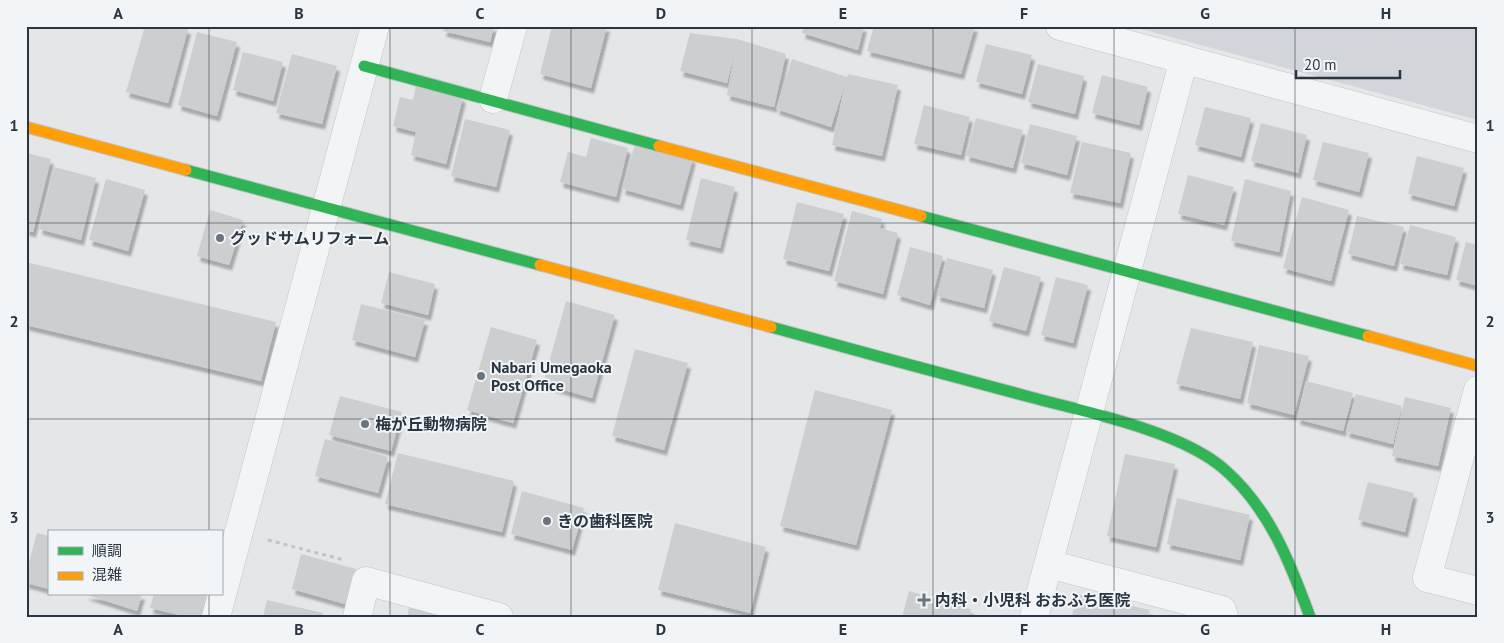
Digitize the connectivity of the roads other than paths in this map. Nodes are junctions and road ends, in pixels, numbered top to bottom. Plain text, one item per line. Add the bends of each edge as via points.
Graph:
1 (375, 26) edge
2 (513, 26) edge
3 (1060, 26) edge
4 (1184, 59) junction
5 (364, 66) junction
6 (493, 99) junction
7 (26, 127) edge
8 (1478, 139) edge
9 (325, 206) junction
10 (1128, 271) junction
11 (1478, 366) edge
12 (1478, 390) edge
13 (1089, 413) junction
14 (1049, 564) junction
15 (1478, 592) edge
16 (222, 594) edge
17 (221, 596) edge
18 (216, 617) edge
19 (357, 617) edge
20 (499, 617) edge
21 (1034, 617) edge
22 (1224, 617) edge
23 (1310, 617) edge

1 - 5 street
2 - 6 street
3 - 4 street
4 - 8 street
4 - 10 street
5 - 6 street
5 - 9 street
6 - 10 street
7 - 9 street
9 - 13 street
9 - 16 street
10 - 11 street
10 - 13 street
12 - 15 street via 1427,578
13 - 14 street
13 - 23 street via 1200,452 1221,467 1268,518 1286,550
14 - 21 street
14 - 22 street via 1222,610
17 - 18 street
19 - 20 street via 366,581

